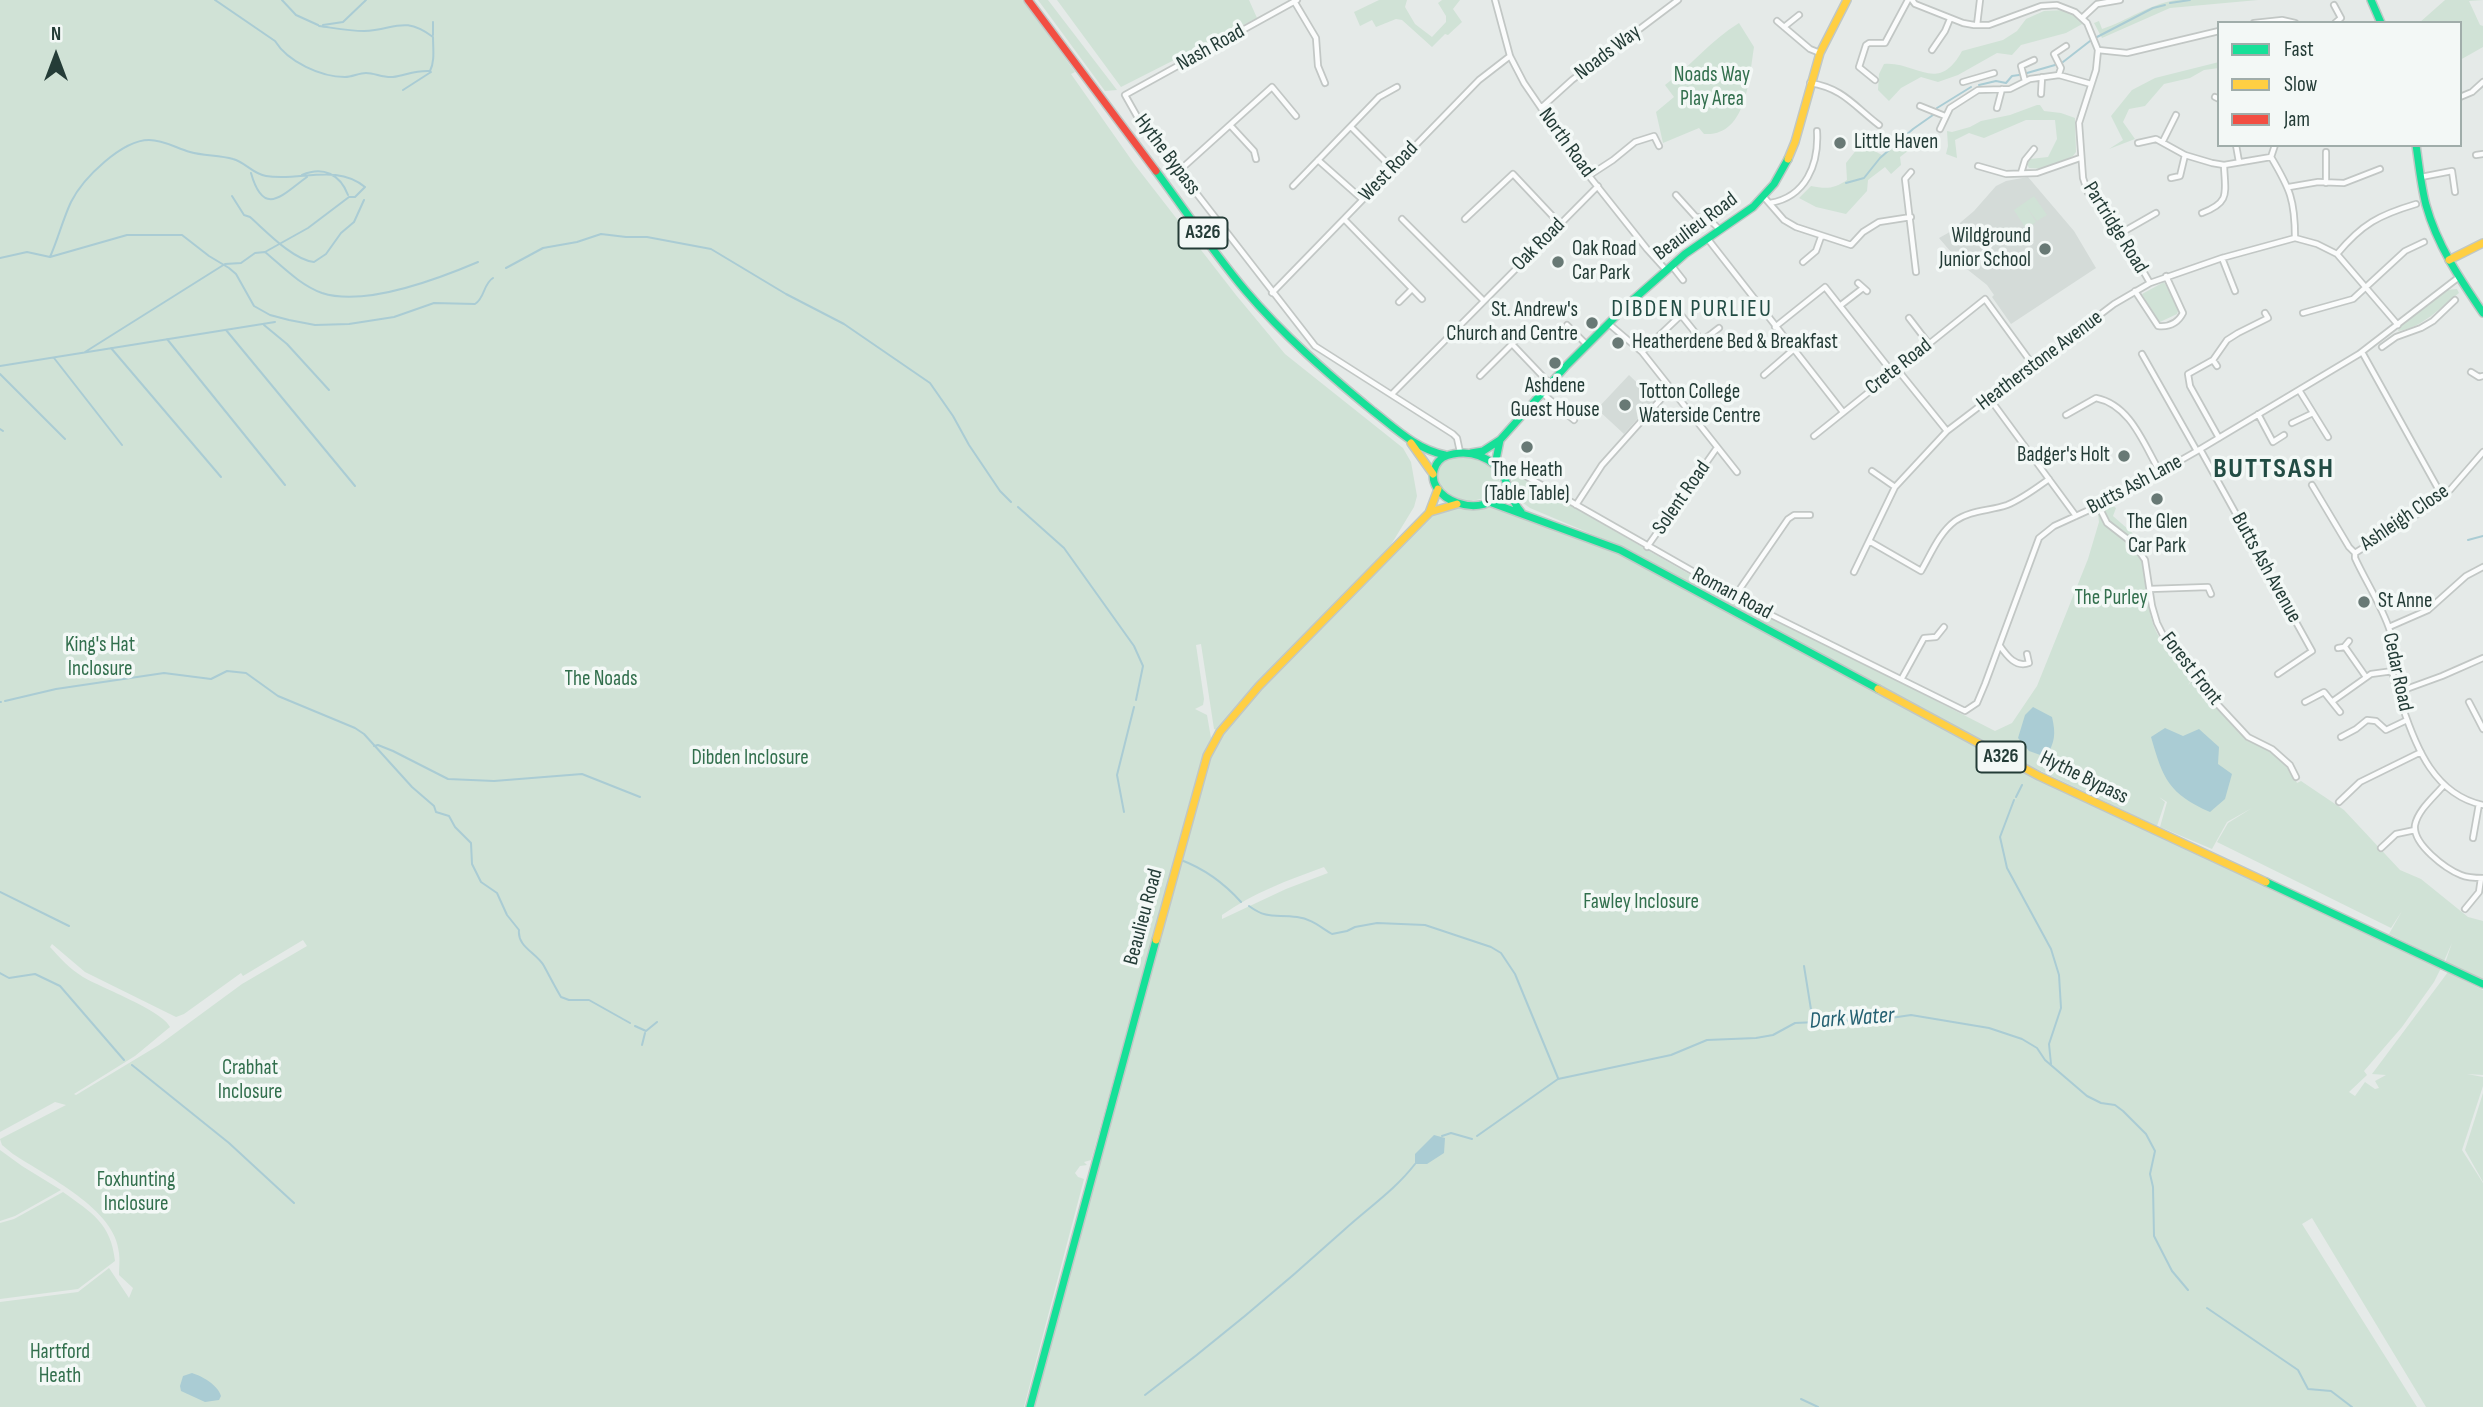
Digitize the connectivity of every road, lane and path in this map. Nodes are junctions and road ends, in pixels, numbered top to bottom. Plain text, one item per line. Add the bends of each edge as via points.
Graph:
1 (1028, 0) edge
2 (1495, 0) edge
3 (1678, 0) edge
4 (1847, 0) edge
5 (1910, 0) edge
6 (1980, 0) edge
7 (2120, 0) edge
8 (2371, 0) edge
9 (1295, 1) edge
10 (2334, 5) dead end
11 (1799, 15) dead end
12 (2082, 18) junction
13 (2341, 18) junction
14 (1950, 19) junction
15 (1777, 21) dead end
16 (2337, 21) edge
17 (2349, 21) edge
18 (2380, 21) edge
19 (1977, 24) junction
20 (1784, 27) junction
21 (2217, 31) edge
22 (1885, 43) junction
23 (2066, 46) dead end
24 (1932, 50) dead end
25 (2098, 50) junction
26 (1891, 51) dead end
27 (1820, 53) junction
28 (1510, 56) junction
29 (2034, 60) dead end
30 (1994, 73) dead end
31 (2059, 75) junction
32 (2042, 77) junction
33 (1875, 80) dead end
34 (2025, 80) junction
35 (2483, 82) edge
36 (1325, 83) dead end
37 (1810, 83) junction
38 (2091, 84) junction
39 (1397, 87) dead end
40 (2002, 89) junction
41 (1978, 90) junction
42 (2041, 94) dead end
43 (2462, 96) edge
44 (1920, 106) dead end
45 (1541, 108) junction
46 (1997, 108) dead end
47 (2176, 115) dead end
48 (1945, 116) junction
49 (1296, 117) dead end
50 (1230, 125) junction
51 (1879, 125) dead end
52 (1351, 127) junction
53 (1940, 129) dead end
54 (1817, 131) dead end
55 (2163, 141) junction
56 (2138, 143) dead end
57 (1659, 146) dead end
58 (2236, 147) edge
59 (2274, 147) edge
60 (2416, 147) edge
61 (2034, 149) dead end
62 (2326, 152) dead end
63 (2483, 154) edge
64 (2185, 155) junction
65 (2476, 155) dead end
66 (2271, 156) junction
67 (1256, 159) dead end
68 (2080, 159) junction
69 (1318, 160) junction
70 (2239, 162) junction
71 (2224, 165) junction
72 (1978, 166) dead end
73 (1392, 168) junction
74 (2380, 169) dead end
75 (1180, 170) junction
76 (1910, 172) dead end
77 (2021, 173) junction
78 (1590, 175) junction
79 (2421, 177) junction
80 (2171, 178) dead end
81 (2326, 183) junction
82 (1293, 186) dead end
83 (1598, 186) junction
84 (2289, 187) junction
85 (2455, 192) dead end
86 (1763, 196) junction
87 (1362, 199) junction
88 (1770, 203) junction
89 (2416, 204) dead end
90 (1672, 206) dead end
91 (2156, 213) dead end
92 (2202, 213) dead end
93 (1911, 217) junction
94 (1344, 219) junction
95 (1402, 219) dead end
96 (1465, 219) dead end
97 (1560, 224) junction
98 (1718, 229) junction
99 (2122, 233) junction
100 (1821, 237) junction
101 (1707, 238) junction
102 (2295, 238) junction
103 (2424, 242) dead end
104 (2483, 243) edge
105 (2337, 254) junction
106 (2222, 258) junction
107 (2449, 260) junction
108 (1803, 262) dead end
109 (1669, 268) junction
110 (1916, 272) dead end
111 (2166, 276) junction
112 (2459, 277) junction
113 (1683, 281) dead end
114 (1858, 283) dead end
115 (2150, 283) junction
116 (2366, 288) junction
117 (1412, 289) junction
118 (2135, 291) junction
119 (2235, 291) dead end
120 (1272, 293) junction
121 (1422, 299) dead end
122 (2455, 300) dead end
123 (1484, 301) junction
124 (1399, 302) dead end
125 (1841, 305) junction
126 (2266, 313) dead end
127 (2303, 313) dead end
128 (2483, 313) edge
129 (1909, 318) dead end
130 (1609, 324) junction
131 (1566, 325) dead end
132 (2398, 325) junction
133 (1775, 327) junction
134 (1719, 328) dead end
135 (2392, 330) junction
136 (2396, 337) junction
137 (1518, 338) dead end
138 (1512, 344) junction
139 (1929, 344) junction
140 (1587, 345) junction
141 (2382, 347) dead end
142 (1794, 349) junction
143 (1642, 352) junction
144 (2362, 352) junction
145 (2143, 354) dead end
146 (2213, 360) junction
147 (2033, 365) junction
148 (2217, 366) dead end
149 (1895, 371) junction
150 (2471, 372) dead end
151 (1764, 375) dead end
152 (1480, 376) dead end
153 (2483, 376) edge
154 (1550, 384) junction
155 (1670, 389) junction
156 (2299, 390) junction
157 (1542, 393) junction
158 (1392, 394) junction
159 (1990, 399) junction
160 (1843, 412) junction
161 (2313, 413) junction
162 (2258, 414) junction
163 (2066, 415) dead end
164 (1574, 420) dead end
165 (2292, 423) dead end
166 (1947, 431) junction
167 (2284, 435) dead end
168 (1814, 436) dead end
169 (2219, 438) junction
170 (2328, 438) dead end
171 (1408, 439) junction
172 (1500, 440) junction
173 (1716, 449) junction
174 (2199, 450) junction
175 (1460, 452) junction
176 (2483, 452) edge
177 (1471, 453) junction
178 (1445, 455) junction
179 (1495, 465) junction
180 (1872, 471) dead end
181 (1737, 472) dead end
182 (2160, 472) junction
183 (1434, 474) junction
184 (1504, 474) junction
185 (2049, 480) junction
186 (2312, 485) dead end
187 (1895, 487) junction
188 (1506, 488) junction
189 (1438, 489) junction
190 (2441, 494) junction
191 (1492, 503) junction
192 (1457, 504) junction
193 (1576, 505) junction
194 (2098, 505) junction
195 (1429, 513) junction
196 (1810, 515) dead end
197 (1526, 516) junction
198 (2076, 516) junction
199 (1869, 541) junction
200 (1647, 547) junction
201 (2355, 553) junction
202 (2483, 567) edge
203 (1854, 572) dead end
204 (2150, 589) junction
205 (2211, 593) dead end
206 (1735, 596) junction
207 (1944, 626) dead end
208 (2389, 627) junction
209 (2349, 641) dead end
210 (1999, 645) junction
211 (2345, 647) junction
212 (2338, 648) dead end
213 (2027, 654) dead end
214 (2483, 658) edge
215 (2393, 671) junction
216 (2278, 674) dead end
217 (2366, 677) junction
218 (1902, 678) junction
219 (2398, 692) junction
220 (2333, 701) junction
221 (2305, 702) dead end
222 (2469, 702) dead end
223 (1965, 711) joint
224 (2340, 712) dead end
225 (2407, 720) junction
226 (2483, 729) edge
227 (2341, 737) dead end
228 (2421, 751) junction
229 (2296, 777) dead end
230 (2444, 785) junction
231 (2340, 797) dead end
232 (2481, 804) edge
233 (2415, 830) junction
234 (2473, 838) dead end
235 (2382, 848) dead end
236 (2482, 878) edge
237 (2465, 909) dead end
238 (2483, 984) edge
239 (1030, 1407) edge

1 - 171 main road, Hythe Bypass / A326 via 1259,306 1317,364
2 - 28 street, North Road
3 - 45 street, Noads Way
4 - 27 main road, Beaulieu Road
5 - 14 street
5 - 22 street
6 - 19 street
7 - 12 street via 2097,4
8 - 18 main road
9 - 36 street via 1316,38 1318,66
9 - 75 street, Nash Road via 1125,95
10 - 13 street
11 - 20 street
12 - 19 street via 2057,5 2041,6 1989,25
12 - 25 street
13 - 16 street
13 - 17 street
14 - 19 street
14 - 24 street
15 - 20 street
20 - 27 street
21 - 25 street via 2127,53
22 - 26 street
22 - 33 street via 1867,44 1859,64
23 - 31 street via 2054,54 2061,68
25 - 38 street, Partridge Road
27 - 37 main road, Beaulieu Road
28 - 45 street, North Road
28 - 73 street, West Road via 1479,80
29 - 34 street via 2021,66
30 - 41 street via 1964,82
31 - 32 street
31 - 38 street
32 - 34 street
32 - 42 street
34 - 40 street
35 - 43 street
37 - 51 street via 1845,95
37 - 86 main road, Beaulieu Road via 1784,169
38 - 68 street, Partridge Road via 2079,123
39 - 52 street via 1380,97
40 - 41 street
40 - 46 street
41 - 48 street via 1958,101
44 - 48 street
45 - 78 street, North Road
47 - 55 street
48 - 53 street
49 - 50 street via 1272,87
50 - 67 street
50 - 75 street
52 - 69 street
52 - 73 street
54 - 88 street, Beaulieu Road via 1816,162 1805,183 1789,198
55 - 56 street
55 - 64 street
57 - 78 street via 1654,136 1643,138
58 - 70 street
59 - 66 street
60 - 79 main road
61 - 77 street
62 - 81 street
63 - 65 street
64 - 71 street
64 - 80 street via 2180,176
66 - 70 street
66 - 84 street
68 - 77 street via 2037,173
68 - 99 street, Partridge Road via 2088,193
69 - 82 street
69 - 87 street
70 - 71 street
71 - 92 street via 2224,198 2220,205
72 - 77 street
73 - 87 street, West Road
74 - 81 street via 2344,183
75 - 120 street
76 - 93 street via 1905,179
78 - 83 street, North Road
79 - 85 street via 2452,171
79 - 107 main road via 2426,206
81 - 84 street
83 - 97 street, Oak Road
83 - 109 street, North Road
84 - 102 street
86 - 88 street
86 - 98 main road, Beaulieu Road
87 - 94 street, West Road
88 - 100 street via 1784,220
89 - 105 street via 2381,214
90 - 98 street via 1678,197 1695,216
91 - 99 street
93 - 100 street via 1880,222 1851,245
93 - 110 street
94 - 117 street
94 - 120 street, West Road
95 - 123 street
96 - 97 street via 1513,174
97 - 123 street, Oak Road
98 - 101 main road, Beaulieu Road
99 - 115 street, Partridge Road
100 - 108 street via 1816,251
101 - 109 main road, Beaulieu Road
101 - 133 street
102 - 105 street via 2318,243
102 - 106 street, Heatherstone Avenue
103 - 116 street via 2405,251
104 - 107 main road
105 - 116 street
106 - 111 street, Heatherstone Avenue
106 - 119 street
107 - 112 main road
109 - 113 street, North Road
109 - 130 main road, Beaulieu Road
111 - 115 street, Heatherstone Avenue
111 - 118 street via 2183,313 2179,320 2158,326
112 - 128 main road
112 - 132 street, Butts Ash Lane
114 - 125 street via 1865,289
115 - 118 street, Heatherstone Avenue
116 - 127 street via 2353,299
116 - 132 street
117 - 121 street
117 - 124 street
118 - 147 street, Heatherstone Avenue
120 - 158 street via 1315,346
122 - 136 street via 2433,321
123 - 158 street, Oak Road
125 - 133 street via 1825,287
125 - 149 street
126 - 146 street via 2268,318 2227,340
129 - 139 street
130 - 140 main road, Beaulieu Road
130 - 143 street
131 - 140 street
132 - 135 street, Butts Ash Lane
133 - 142 street
134 - 143 street via 1702,341 1681,315
135 - 136 street
135 - 144 street, Butts Ash Lane
136 - 141 street
137 - 138 street
138 - 152 street
138 - 154 street
139 - 147 street, Crete Road via 1985,299
139 - 149 street, Crete Road
140 - 154 main road, Beaulieu Road
142 - 151 street
142 - 160 street
143 - 155 street
144 - 156 street, Butts Ash Lane
144 - 190 street
145 - 174 street
146 - 148 street
146 - 169 street via 2188,374 2187,380
147 - 159 street, Heatherstone Avenue
149 - 160 street, Crete Road
149 - 166 street
150 - 153 street
154 - 157 main road, Beaulieu Road
155 - 173 street
155 - 193 street via 1602,465
156 - 161 street
156 - 162 street, Butts Ash Lane
157 - 164 street
157 - 172 main road, Beaulieu Road
158 - 175 street via 1453,434
159 - 166 street, Heatherstone Avenue
159 - 185 street
160 - 168 street, Crete Road
161 - 165 street
161 - 170 street
162 - 167 street via 2273,442
162 - 169 street, Butts Ash Lane
163 - 182 street via 2090,400 2114,406 2130,419
166 - 187 street, Heatherstone Avenue
169 - 174 street, Butts Ash Lane
171 - 178 main road, Hythe Bypass / A326 via 1426,451
171 - 183 main road, Hythe Bypass / A326
172 - 177 main road, Beaulieu Road
172 - 179 main road
173 - 181 street
173 - 200 street, Solent Road
174 - 182 street, Butts Ash Lane
174 - 216 street, Butts Ash Avenue via 2312,651
175 - 177 main road
175 - 178 main road
176 - 190 street, Ashleigh Close via 2450,490
177 - 179 main road
178 - 183 main road
179 - 184 main road
180 - 187 street
182 - 194 street, Butts Ash Lane
183 - 189 main road
184 - 188 main road
184 - 193 street, Roman Road via 1524,475
185 - 198 street
185 - 199 street via 2021,499 1955,522 1921,570
186 - 201 street, Cedar Road
187 - 199 street, Heatherstone Avenue
188 - 191 main road
188 - 197 main road
189 - 192 main road via 1445,499
189 - 195 main road, Beaulieu Road
190 - 201 street, Ashleigh Close via 2435,503
191 - 192 main road
191 - 197 main road, Hythe Bypass / A326
192 - 195 main road, Beaulieu Road
193 - 200 street, Roman Road
194 - 198 street, Butts Ash Lane
194 - 204 street, Forest Front via 2107,523 2142,554
195 - 239 main road, Beaulieu Road via 1259,686 1209,752
196 - 206 street via 1788,519
197 - 238 main road, Hythe Bypass / A326 via 1620,550 2039,776
198 - 210 street, Butts Ash Lane via 2039,538
199 - 203 street, Heatherstone Avenue
200 - 206 street, Roman Road
201 - 208 street, Cedar Road
202 - 208 street via 2428,610
204 - 205 street via 2208,587
204 - 229 street, Forest Front via 2161,631 2194,679 2248,737 2290,765
206 - 218 street, Roman Road
207 - 218 street via 1936,637 1927,636 1920,643
208 - 215 street, Cedar Road
209 - 211 street
210 - 213 street via 2019,663 2029,663
210 - 223 street, Butts Ash Lane via 1977,703
211 - 212 street
211 - 217 street
214 - 219 street
215 - 217 street
215 - 219 street, Cedar Road
217 - 220 street
218 - 223 street, Roman Road
219 - 225 street, Cedar Road
220 - 221 street via 2321,692
220 - 224 street
222 - 226 street
225 - 227 street via 2386,730 2367,720
225 - 228 street, Cedar Road
228 - 230 street, Cedar Road
228 - 231 street
230 - 232 street, Cedar Road
230 - 233 street via 2420,814
232 - 234 street
233 - 235 street via 2396,834
233 - 236 street via 2420,844 2450,869
236 - 237 street via 2479,892

